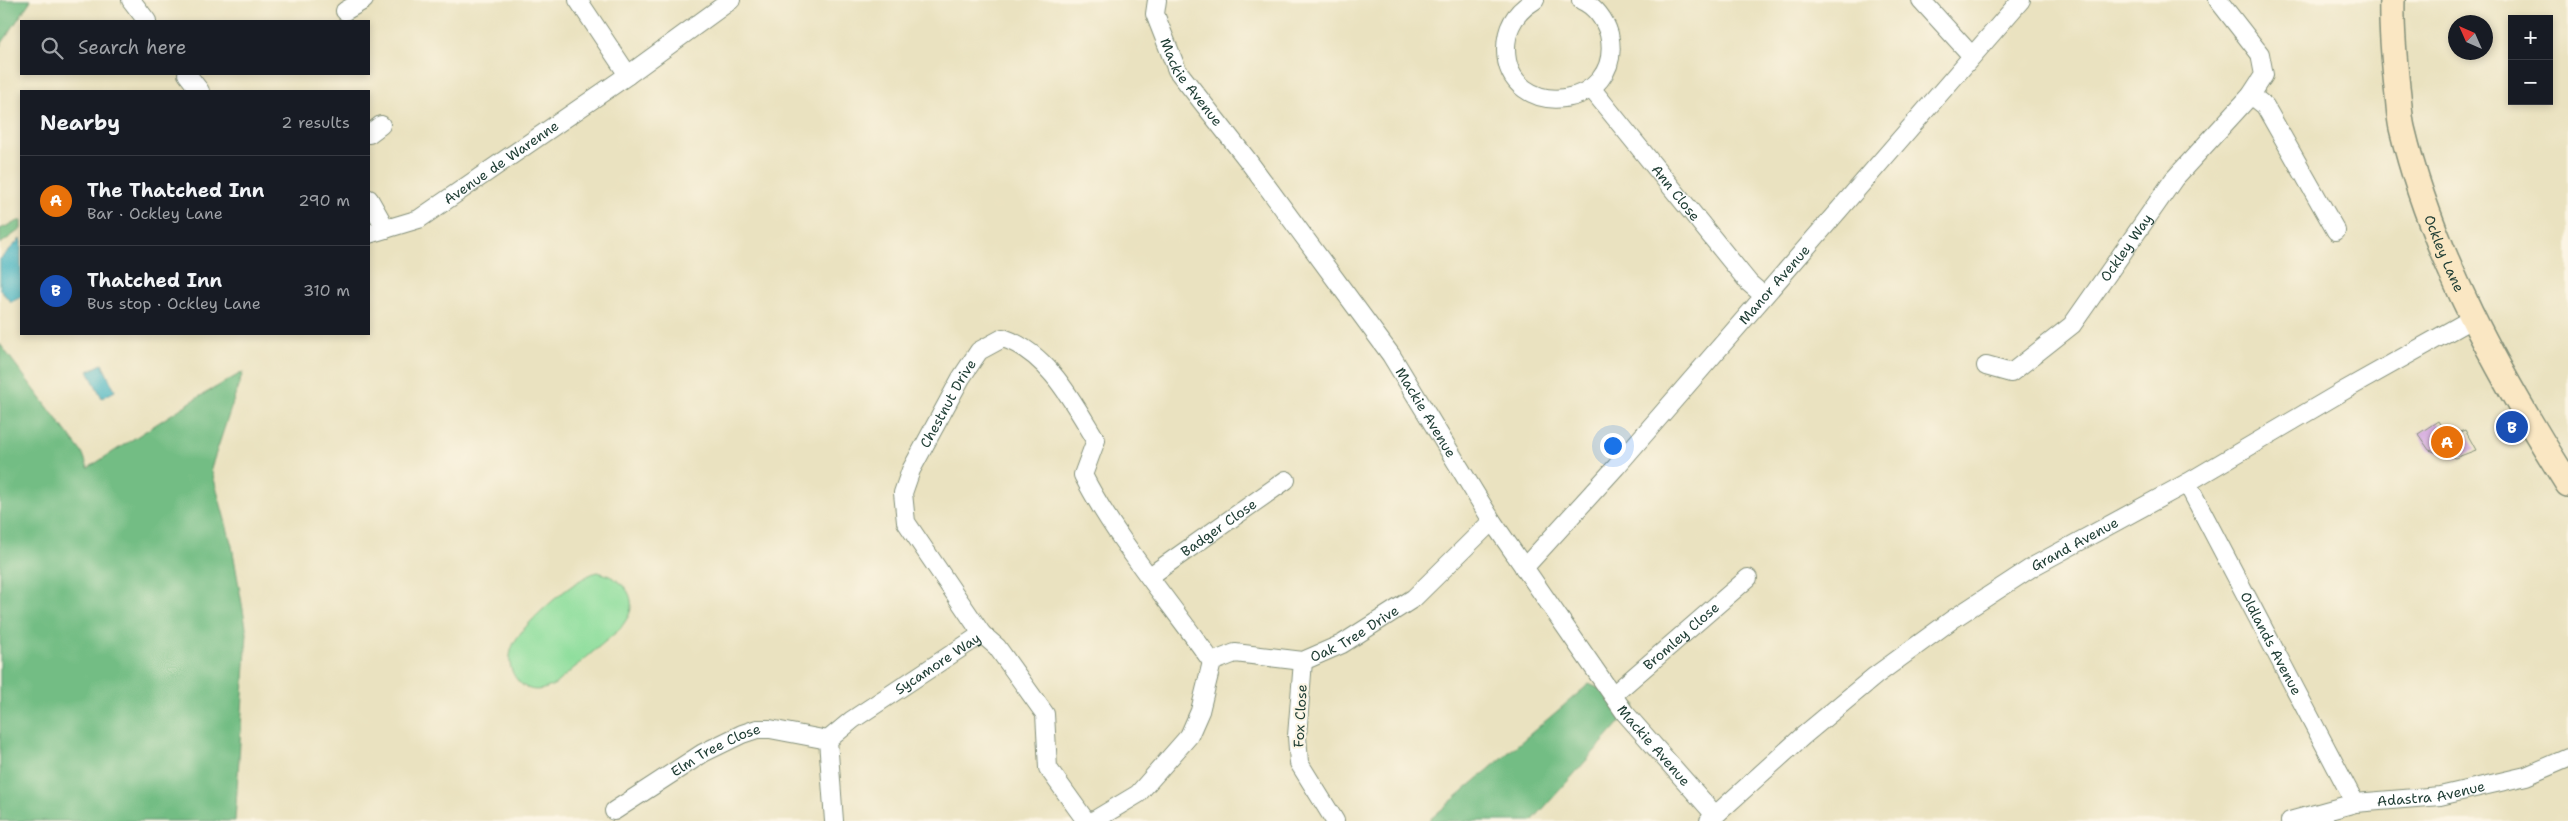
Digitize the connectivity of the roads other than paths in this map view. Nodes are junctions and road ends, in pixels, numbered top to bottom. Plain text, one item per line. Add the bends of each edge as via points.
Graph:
1 (131, 0) edge
2 (364, 0) edge
3 (578, 0) edge
4 (732, 0) edge
5 (1157, 0) edge
6 (1535, 0) edge
7 (1581, 0) edge
8 (1922, 0) edge
9 (2021, 0) edge
10 (2218, 0) edge
11 (2392, 0) edge
12 (345, 11) dead end
13 (146, 20) edge
14 (1972, 56) junction
15 (188, 75) edge
16 (628, 75) junction
17 (1591, 88) junction
18 (199, 90) edge
19 (2251, 94) junction
20 (370, 201) edge
21 (386, 229) junction
22 (2336, 231) dead end
23 (370, 234) edge
24 (1764, 295) junction
25 (2475, 317) junction
26 (1986, 366) dead end
27 (1286, 480) dead end
28 (2187, 483) junction
29 (2568, 484) edge
30 (1492, 521) junction
31 (1524, 568) junction
32 (1150, 576) junction
33 (1748, 578) dead end
34 (982, 634) junction
35 (1303, 660) junction
36 (1212, 662) junction
37 (1613, 695) junction
38 (828, 740) junction
39 (2568, 758) edge
40 (2355, 803) junction
41 (614, 811) dead end
42 (1712, 818) edge
43 (834, 821) edge
44 (1086, 821) edge
45 (1093, 821) edge
46 (1336, 821) edge
47 (2290, 821) edge

1 - 13 street
2 - 12 street
3 - 16 street
4 - 16 street, Avenue de Warenne
5 - 30 street, Mackie Avenue via 1156,14 1177,70 1246,158 1391,356
6 - 17 street via 1523,7 1512,22 1506,39 1506,57 1512,74 1524,88 1540,97 1558,100 1576,97
7 - 17 street via 1599,13 1611,44 1606,68
8 - 14 street
9 - 14 street, Manor Avenue
10 - 19 street, Ockley Way via 2260,54 2264,75
11 - 25 street, Ockley Lane via 2391,27 2402,127 2426,211
14 - 24 street, Manor Avenue
15 - 18 street
16 - 21 street, Avenue de Warenne via 419,219
17 - 24 street, Ann Close via 1750,283
19 - 22 street via 2265,106
19 - 26 street, Ockley Way via 2174,179 2072,325 2011,373
20 - 21 street
21 - 23 street, Avenue de Warenne
24 - 31 street, Manor Avenue
25 - 28 street, Grand Avenue
25 - 29 street, Ockley Lane via 2508,383
27 - 32 street, Badger Close
28 - 40 street, Oldlands Avenue
28 - 42 street, Grand Avenue via 2034,566 1953,619 1846,700
30 - 31 street, Mackie Avenue
30 - 35 street, Oak Tree Drive via 1414,598 1342,644
31 - 37 street, Mackie Avenue
32 - 34 street, Chestnut Drive via 1112,526 1083,475 1096,440 1072,400 1036,355 1003,338 978,352 961,378 911,470 903,493 906,522
32 - 36 street
33 - 37 street, Bromley Close
34 - 38 street, Sycamore Way via 859,715
34 - 44 street, Sycamore Way via 997,647 1044,714 1048,768
35 - 36 street, Oak Tree Drive via 1235,653
35 - 46 street, Fox Close via 1297,736 1299,763
36 - 45 street via 1200,711 1189,736 1138,794
37 - 42 street, Mackie Avenue
38 - 41 street, Elm Tree Close via 757,729 703,753
38 - 43 street
39 - 40 street, Adastra Avenue via 2526,776 2440,796
40 - 47 street, Adastra Avenue

